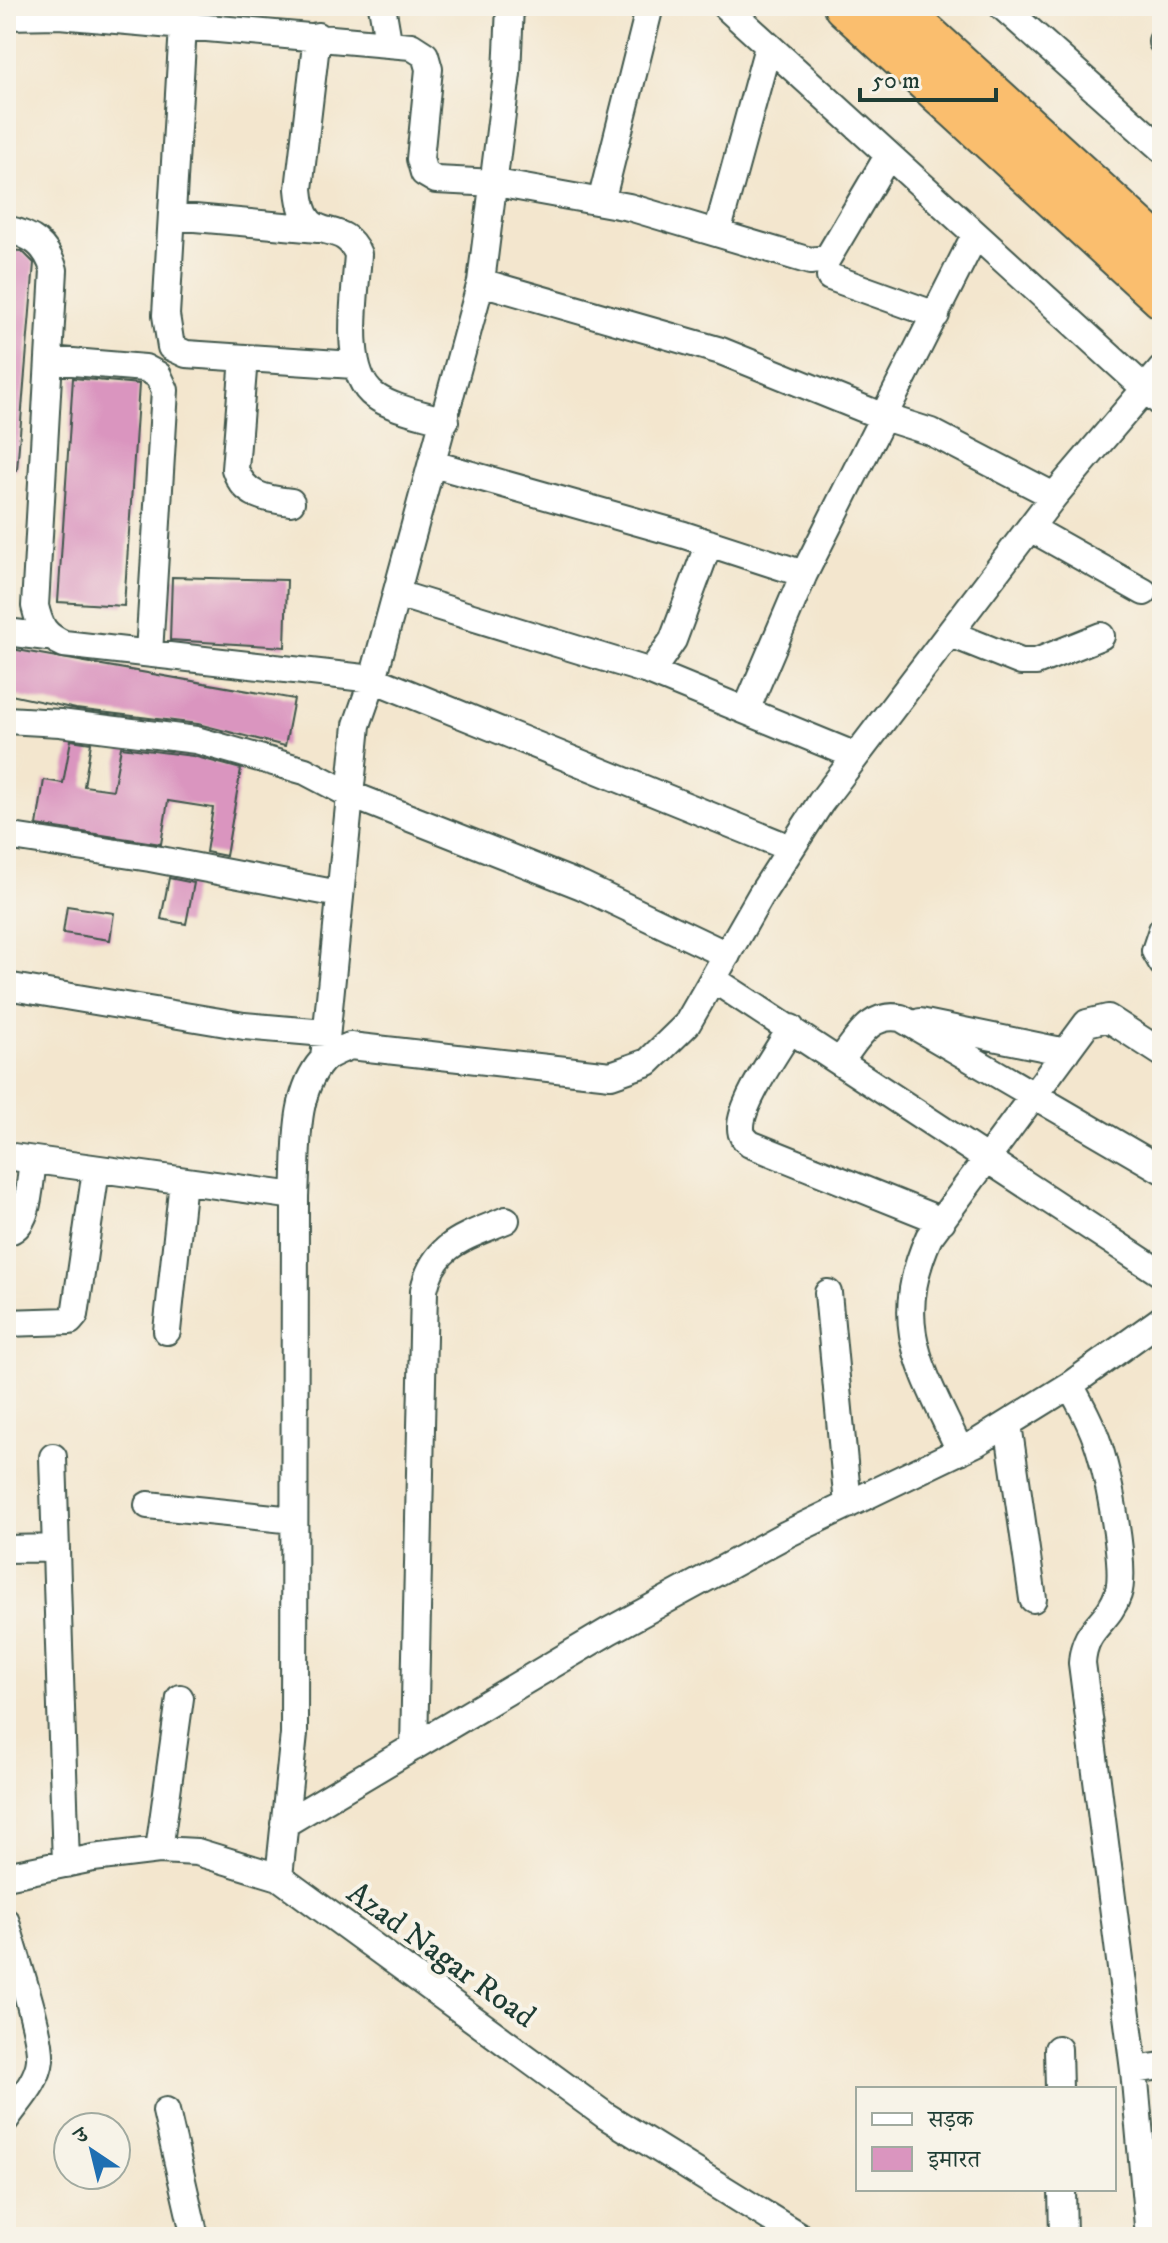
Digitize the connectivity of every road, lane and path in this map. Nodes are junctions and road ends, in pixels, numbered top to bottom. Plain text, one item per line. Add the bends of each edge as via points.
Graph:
1 (382, 6) edge
2 (510, 6) edge
3 (650, 6) edge
4 (725, 6) edge
5 (844, 6) edge
6 (896, 6) edge
7 (1002, 6) edge
8 (12, 12) edge
9 (183, 26) junction
10 (317, 36) junction
11 (388, 41) junction
12 (768, 47) junction
13 (1162, 149) edge
14 (888, 156) junction
15 (496, 183) junction
16 (601, 202) junction
17 (172, 216) junction
18 (6, 229) edge
19 (318, 229) junction
20 (717, 233) junction
21 (975, 235) junction
22 (1162, 249) edge
23 (830, 277) dead end
24 (481, 282) junction
25 (1162, 298) edge
26 (936, 315) junction
27 (244, 358) junction
28 (49, 360) junction
29 (354, 365) junction
30 (1162, 369) edge
31 (1153, 397) edge
32 (884, 417) junction
33 (445, 421) junction
34 (433, 464) junction
35 (1054, 496) junction
36 (291, 502) dead end
37 (1030, 528) junction
38 (709, 543) junction
39 (804, 574) junction
40 (1144, 592) dead end
41 (397, 594) junction
42 (6, 632) edge
43 (951, 634) junction
44 (1101, 636) dead end
45 (47, 637) junction
46 (149, 653) junction
47 (651, 672) junction
48 (373, 679) junction
49 (747, 708) junction
50 (6, 720) edge
51 (856, 756) junction
52 (349, 794) junction
53 (6, 836) edge
54 (790, 848) junction
55 (339, 894) junction
56 (1162, 930) edge
57 (727, 955) junction
58 (1162, 963) edge
59 (713, 979) junction
60 (6, 986) edge
61 (901, 1018) junction
62 (791, 1028) junction
63 (324, 1046) junction
64 (1066, 1052) junction
65 (1162, 1053) edge
66 (841, 1060) junction
67 (1035, 1098) junction
68 (6, 1156) edge
69 (990, 1159) junction
70 (33, 1161) junction
71 (96, 1170) junction
72 (1162, 1170) edge
73 (183, 1181) junction
74 (295, 1196) junction
75 (506, 1220) dead end
76 (942, 1221) junction
77 (6, 1232) edge
78 (1162, 1274) edge
79 (828, 1293) dead end
80 (1162, 1319) edge
81 (6, 1323) edge
82 (167, 1331) dead end
83 (1070, 1385) junction
84 (1008, 1424) junction
85 (960, 1451) junction
86 (53, 1457) dead end
87 (148, 1505) dead end
88 (848, 1505) junction
89 (294, 1520) junction
90 (56, 1548) junction
91 (6, 1549) edge
92 (1033, 1599) dead end
93 (180, 1698) dead end
94 (414, 1747) junction
95 (284, 1824) junction
96 (159, 1850) junction
97 (66, 1864) junction
98 (6, 1876) edge
99 (279, 1877) junction
100 (6, 1922) edge
101 (1058, 2049) dead end
102 (1162, 2066) edge
103 (1134, 2070) junction
104 (1059, 2087) edge
105 (166, 2111) dead end
106 (6, 2119) edge
107 (1062, 2191) edge
108 (195, 2237) edge
109 (801, 2237) edge
110 (1063, 2237) edge
111 (1149, 2237) edge

1 - 11 street
2 - 15 street
3 - 16 street
4 - 12 street
5 - 25 highway
6 - 22 highway
7 - 13 street
8 - 9 street
9 - 10 street
9 - 17 street
10 - 11 street
10 - 19 street via 299,189 301,208
11 - 15 street via 425,55 429,69 420,159 424,173 436,180
12 - 14 street
12 - 20 street
14 - 20 street via 827,259 794,258
14 - 21 street
15 - 16 street
15 - 24 street
16 - 20 street
17 - 19 street
17 - 27 street via 166,315 171,347 186,354
18 - 28 street via 39,242 54,270
19 - 29 street via 342,235 358,254
21 - 26 street
21 - 31 street
23 - 26 street
24 - 32 street via 721,351
24 - 33 street
26 - 32 street
27 - 29 street
27 - 36 street via 235,469 239,480 262,498
28 - 45 street via 35,606
28 - 46 street via 145,368 158,375 165,390
29 - 33 street via 363,386 377,398
30 - 31 street
31 - 35 street
32 - 35 street via 931,432
32 - 39 street
33 - 34 street
34 - 38 street
34 - 41 street
35 - 37 street
37 - 40 street
37 - 43 street
38 - 39 street
38 - 47 street via 673,640
39 - 49 street
41 - 47 street
41 - 48 street
42 - 45 street
43 - 44 street via 1021,662 1036,662
43 - 51 street
45 - 46 street via 64,644
46 - 48 street
47 - 49 street
48 - 52 street via 357,725
48 - 54 street
49 - 51 street
50 - 52 street via 196,740 305,771
51 - 54 street
52 - 55 street
52 - 57 street via 582,886
53 - 55 street
54 - 57 street
55 - 63 street
56 - 58 street via 1155,951
57 - 59 street
59 - 62 street
59 - 63 street via 687,1024 648,1062 611,1075
60 - 63 street via 244,1026
61 - 64 street
61 - 66 street via 885,1015 874,1020
61 - 67 street
62 - 66 street
62 - 76 street via 745,1109 742,1136 750,1144
63 - 74 street via 301,1107
64 - 65 street via 1087,1023 1108,1018
64 - 67 street
66 - 69 street
67 - 69 street
67 - 72 street
68 - 70 street
69 - 76 street
69 - 78 street
70 - 71 street
70 - 77 street via 21,1224
71 - 73 street
71 - 81 street via 75,1315 58,1323
73 - 74 street
73 - 82 street
74 - 89 street
75 - 94 street via 439,1254 424,1290
76 - 85 street via 915,1269 910,1325 914,1351
79 - 88 street
80 - 83 street
83 - 84 street
83 - 103 street via 1099,1446 1121,1569 1120,1590 1112,1609 1089,1631 1082,1663
84 - 85 street
84 - 92 street
85 - 88 street
86 - 90 street
87 - 89 street
88 - 94 street via 609,1631
89 - 95 street via 294,1734
90 - 91 street
90 - 97 street
93 - 96 street
94 - 95 street
95 - 99 street
96 - 97 street, Azad Nagar Road
96 - 99 street, Azad Nagar Road via 197,1852
97 - 98 street, Azad Nagar Road
99 - 109 street, Azad Nagar Road via 606,2116
100 - 106 street via 40,2060 33,2082
101 - 104 street
102 - 103 street
103 - 111 street
105 - 108 street
107 - 110 street

